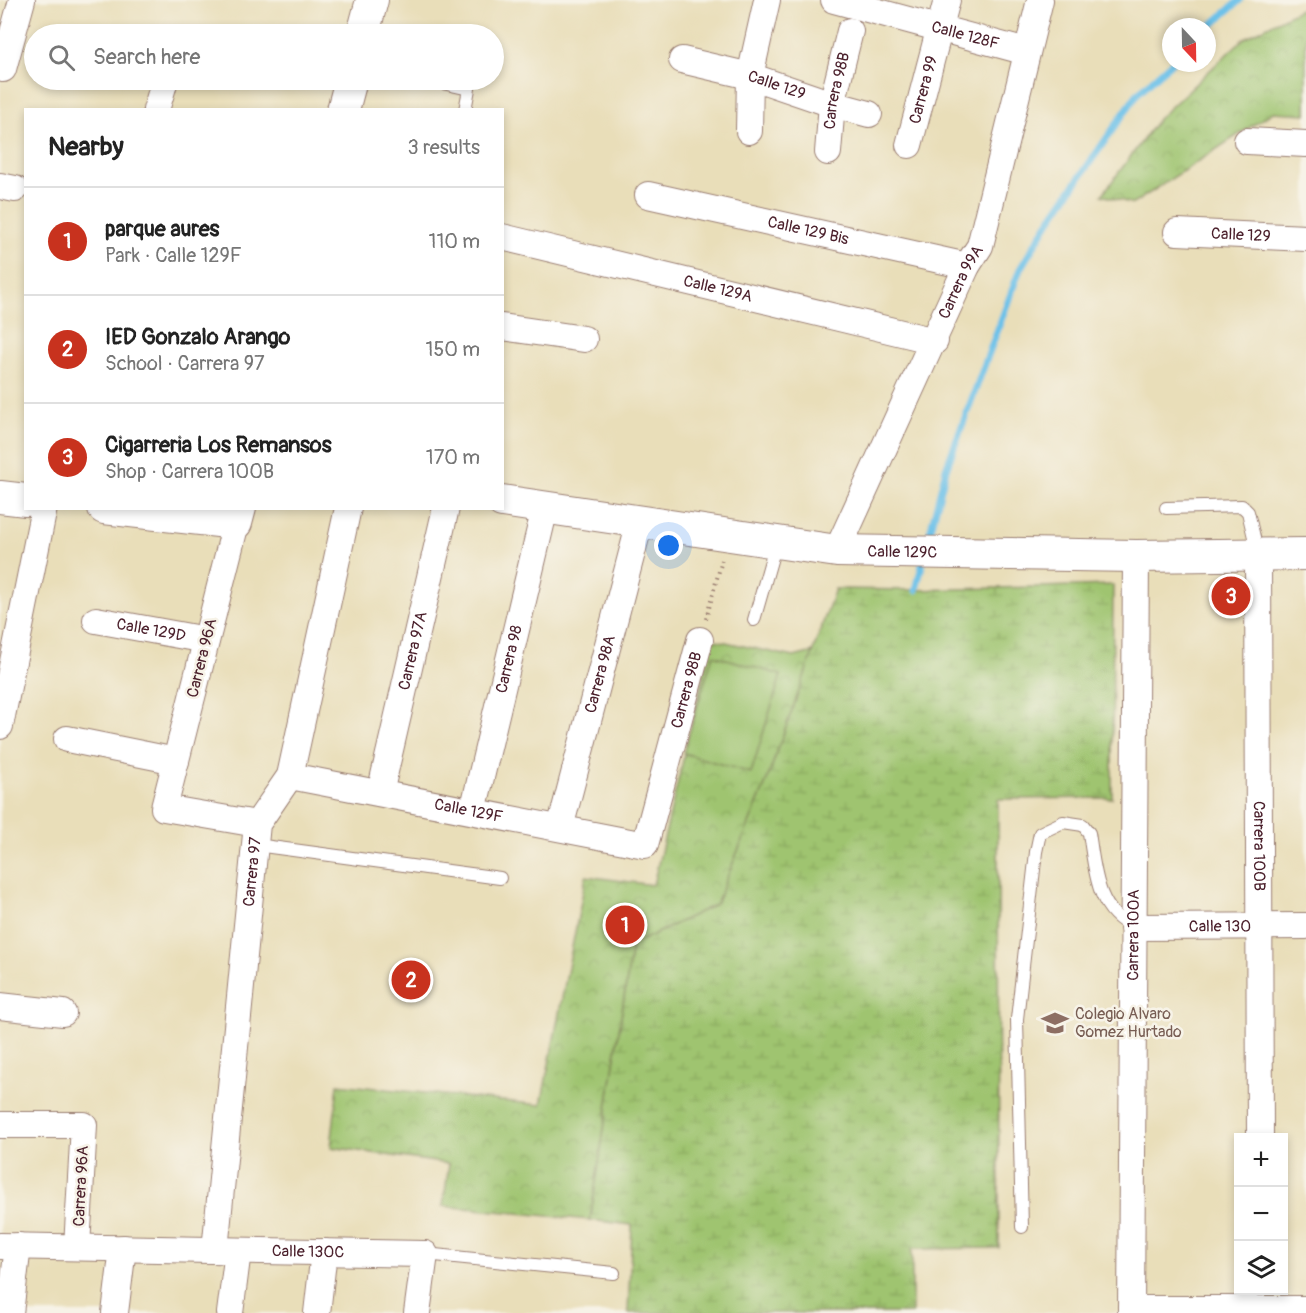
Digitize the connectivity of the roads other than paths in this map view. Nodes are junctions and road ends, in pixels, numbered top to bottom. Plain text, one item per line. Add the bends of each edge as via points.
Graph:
1 (22, 0) edge
2 (372, 0) edge
3 (766, 0) edge
4 (947, 0) edge
5 (1040, 0) edge
6 (849, 2) edge
7 (366, 24) edge
8 (941, 29) junction
9 (850, 31) dead end
10 (1027, 52) junction
11 (682, 60) dead end
12 (3, 69) dead end
13 (750, 76) junction
14 (162, 90) edge
15 (349, 90) edge
16 (470, 90) edge
17 (832, 104) junction
18 (157, 108) edge
19 (344, 108) edge
20 (465, 108) edge
21 (869, 114) dead end
22 (749, 131) dead end
23 (1247, 141) dead end
24 (1306, 144) edge
25 (909, 145) dead end
26 (828, 152) dead end
27 (648, 195) dead end
28 (1177, 232) dead end
29 (504, 237) edge
30 (1306, 238) edge
31 (967, 266) junction
32 (504, 327) edge
33 (584, 339) dead end
34 (935, 341) junction
35 (0, 497) edge
36 (24, 500) edge
37 (504, 501) edge
38 (545, 508) junction
39 (1166, 508) dead end
40 (45, 510) edge
41 (138, 510) edge
42 (348, 510) edge
43 (446, 510) edge
44 (238, 516) edge
45 (640, 522) junction
46 (777, 542) junction
47 (837, 551) junction
48 (1258, 554) junction
49 (1306, 554) edge
50 (1136, 556) junction
51 (96, 620) dead end
52 (754, 621) dead end
53 (206, 640) junction
54 (700, 640) road end
55 (0, 726) edge
56 (67, 739) dead end
57 (176, 761) junction
58 (290, 776) junction
59 (380, 794) junction
60 (473, 812) junction
61 (560, 828) junction
62 (257, 835) junction
63 (645, 845) joint
64 (500, 878) dead end
65 (1259, 926) junction
66 (1306, 926) edge
67 (1133, 927) junction
68 (0, 1006) edge
69 (63, 1013) dead end
70 (0, 1125) edge
71 (1260, 1133) edge
72 (1022, 1227) dead end
73 (9, 1246) edge
74 (77, 1247) junction
75 (123, 1248) junction
76 (226, 1250) junction
77 (324, 1252) junction
78 (425, 1254) junction
79 (614, 1273) dead end
80 (1260, 1300) edge
81 (1306, 1309) edge
82 (1131, 1311) edge
83 (10, 1313) edge
84 (115, 1313) edge
85 (230, 1313) edge
86 (317, 1313) edge
87 (417, 1313) edge

1 - 12 street
2 - 7 street
3 - 13 street
4 - 8 street, Carrera 99
5 - 10 street, Carrera 99A
6 - 8 street, Calle 128F
8 - 10 street, Calle 128F
8 - 25 street, Carrera 99
9 - 17 street, Carrera 98B
10 - 31 street, Carrera 99A via 980,246
11 - 13 street, Calle 129
13 - 17 street, Calle 129
13 - 22 street
14 - 18 street
15 - 19 street
16 - 20 lane
17 - 21 street, Calle 129
17 - 26 street, Carrera 98B
23 - 24 street
27 - 31 street, Calle 129 Bis
28 - 30 street, Calle 129
29 - 34 street, Calle 129A
31 - 34 street, Carrera 99A
32 - 33 street
34 - 47 street, Carrera 99A
35 - 36 street
37 - 38 street, Calle 129C
38 - 45 street, Calle 129C
38 - 60 street, Carrera 98
39 - 48 lane via 1242,506 1248,512
40 - 55 street
41 - 44 street
42 - 58 street, Carrera 97
43 - 59 street, Carrera 97A
44 - 53 street, Carrera 96A
45 - 46 street, Calle 129C
45 - 61 street, Carrera 98A
46 - 47 street, Calle 129C
46 - 52 lane
47 - 50 street, Calle 129C
48 - 49 street, Calle 129C
48 - 50 street, Calle 129C
48 - 65 street, Carrera 100B
50 - 67 street, Carrera 100A
51 - 53 street, Calle 129D
53 - 57 street, Carrera 96A
54 - 63 street, Carrera 98B
56 - 57 street
57 - 62 street, Carrera 96A via 164,808
58 - 59 street, Calle 129F
58 - 62 street, Carrera 97
59 - 60 street, Calle 129F
60 - 61 street, Calle 129F
61 - 63 street, Calle 129F
62 - 64 lane
62 - 76 street, Carrera 97
65 - 66 street, Calle 130
65 - 67 street, Calle 130
65 - 71 street, Carrera 100B
67 - 72 lane via 1118,920 1101,897 1089,833 1083,825 1063,822 1040,833 1017,1019
67 - 82 street, Carrera 100A
68 - 69 street
70 - 74 street, Carrera 96A via 84,1125
73 - 74 street, Calle 130C
73 - 83 street
74 - 75 street, Calle 130C
75 - 76 street, Calle 130C
75 - 84 street
76 - 77 street, Calle 130C
76 - 85 street, Carrera 97
77 - 78 street, Calle 130C
77 - 86 street
78 - 79 lane, Calle 130C
78 - 87 street
80 - 81 street
80 - 82 street

